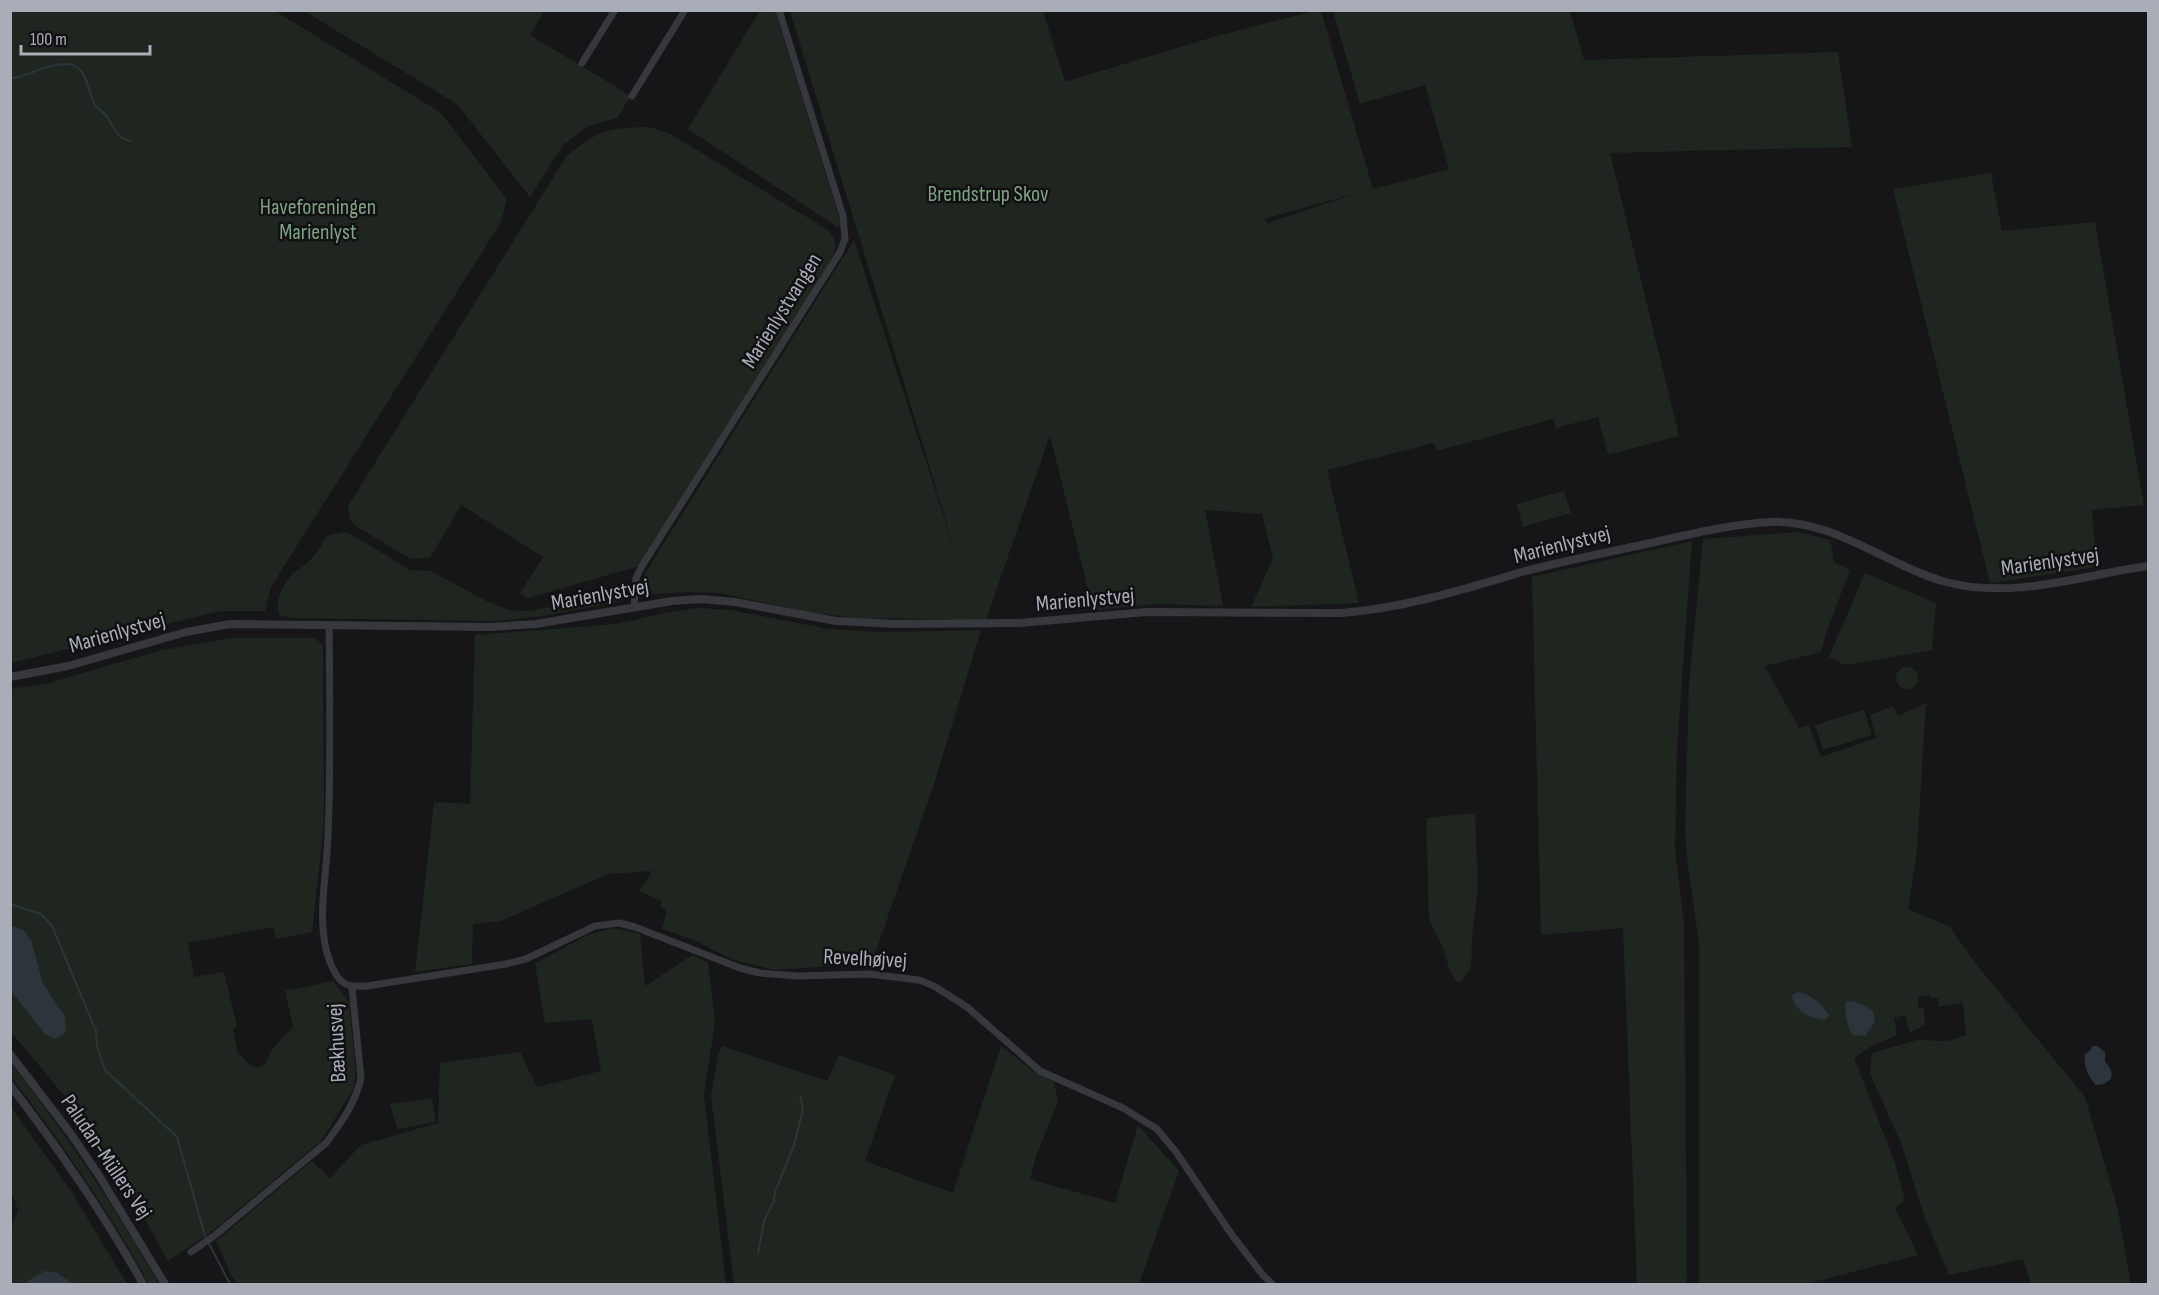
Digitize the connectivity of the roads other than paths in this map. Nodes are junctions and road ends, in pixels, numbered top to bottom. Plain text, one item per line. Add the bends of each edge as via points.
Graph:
1 (615, 10) edge
2 (685, 10) edge
3 (779, 10) edge
4 (582, 63) dead end
5 (632, 96) dead end
6 (2148, 566) edge
7 (634, 607) junction
8 (329, 625) junction
9 (10, 677) edge
10 (352, 988) junction
11 (10, 1054) edge
12 (10, 1085) edge
13 (191, 1252) dead end
14 (143, 1284) edge
15 (165, 1284) edge
16 (1272, 1284) edge

1 - 4 street
2 - 5 street
3 - 7 street, Marienlystvangen via 843,216 845,239 642,567 636,578
6 - 7 street, Marienlystvej via 2032,586 1969,587 1927,576 1824,531 1771,522 1677,537 1555,564 1420,602 1359,611 1146,612 1020,623 897,624 836,621 701,599
7 - 8 street, Marienlystvej via 536,624
8 - 9 street, Marienlystvej via 251,623 208,627 68,666
8 - 10 street, Bækhusvej via 328,837 323,926 332,967 343,984
10 - 13 street, Bækhusvej via 361,1078 339,1126 326,1143
10 - 16 street, Revelhøjvej via 526,959 595,926 619,923 760,973 869,974 919,980 967,1007 1040,1071 1123,1108 1157,1129
11 - 15 street, Paludan-Müllers Vej via 98,1174
12 - 14 street, Paludan-Müllers Vej via 76,1174

